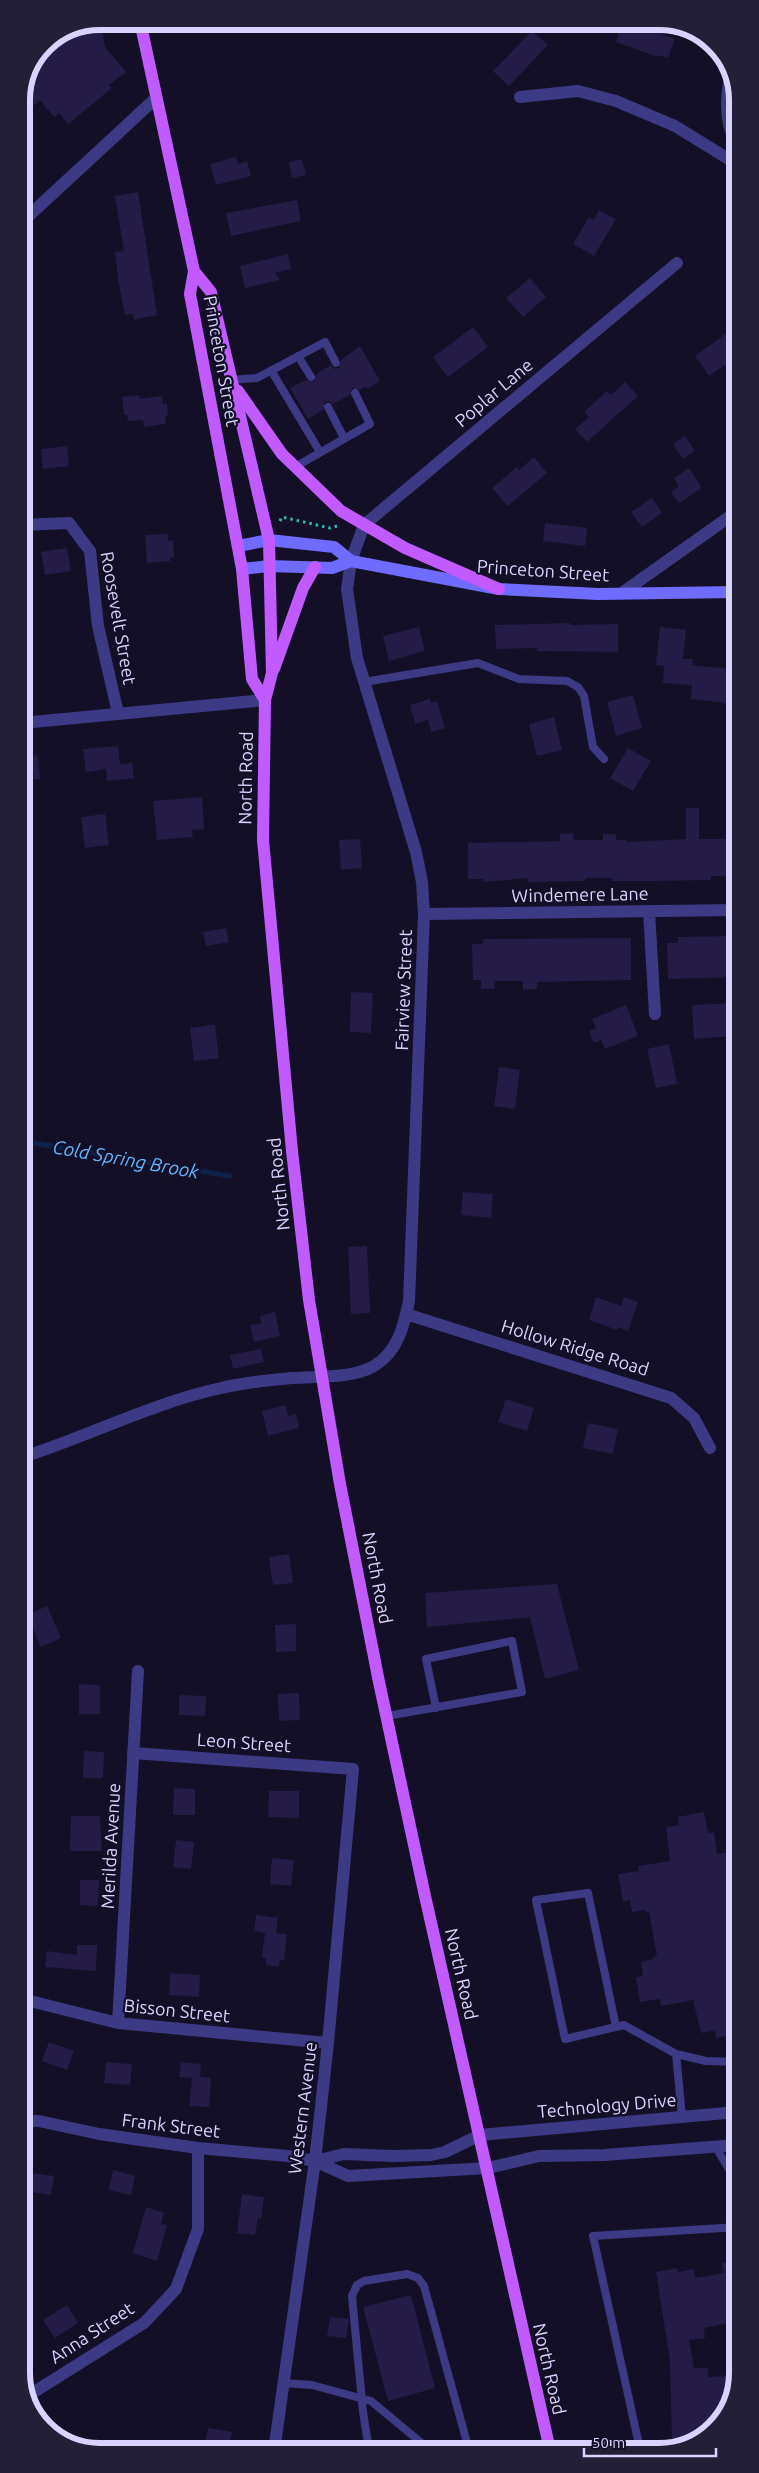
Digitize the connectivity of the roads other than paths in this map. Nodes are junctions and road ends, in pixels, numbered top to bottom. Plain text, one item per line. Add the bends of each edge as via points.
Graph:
1 (142, 30) edge
2 (728, 87) edge
3 (520, 97) dead end
4 (156, 98) junction
5 (729, 121) edge
6 (729, 159) edge
7 (30, 215) edge
8 (677, 263) dead end
9 (194, 271) junction
10 (298, 356) junction
11 (336, 363) dead end
12 (272, 372) junction
13 (311, 377) dead end
14 (231, 380) junction
15 (354, 393) dead end
16 (328, 407) dead end
17 (344, 438) junction
18 (320, 452) junction
19 (295, 467) junction
20 (729, 517) edge
21 (30, 525) edge
22 (364, 525) junction
23 (269, 540) junction
24 (238, 546) junction
25 (350, 561) junction
26 (269, 566) junction
27 (315, 567) junction
28 (242, 570) junction
29 (499, 589) junction
30 (729, 592) edge
31 (622, 593) junction
32 (272, 674) junction
33 (364, 682) junction
34 (265, 700) junction
35 (118, 713) junction
36 (30, 722) edge
37 (604, 759) dead end
38 (729, 910) edge
39 (649, 911) junction
40 (424, 914) junction
41 (656, 1014) dead end
42 (406, 1314) junction
43 (322, 1376) junction
44 (710, 1448) dead end
45 (30, 1455) edge
46 (138, 1672) dead end
47 (436, 1708) junction
48 (387, 1716) junction
49 (133, 1753) junction
50 (353, 1768) joint
51 (30, 2001) edge
52 (118, 2023) junction
53 (616, 2027) junction
54 (328, 2043) junction
55 (676, 2054) junction
56 (729, 2062) edge
57 (729, 2113) edge
58 (682, 2117) junction
59 (30, 2122) edge
60 (480, 2135) junction
61 (729, 2145) edge
62 (714, 2146) junction
63 (198, 2148) junction
64 (315, 2161) junction
65 (488, 2168) junction
66 (729, 2170) edge
67 (729, 2228) edge
68 (283, 2383) junction
69 (33, 2393) edge
70 (362, 2398) junction
71 (275, 2443) edge
72 (368, 2443) edge
73 (422, 2443) edge
74 (467, 2443) edge
75 (548, 2443) edge
76 (639, 2443) edge

1 - 4 main road, Princeton Street
2 - 5 street
3 - 6 street via 578,91 616,100 675,126
4 - 7 street
4 - 9 main road, Princeton Street
8 - 22 street, Poplar Lane
9 - 14 main road, Princeton Street via 210,292
9 - 24 main road, Princeton Street via 190,294
10 - 11 lane via 325,342
10 - 12 lane
10 - 13 lane
12 - 14 lane via 257,378
12 - 18 lane
14 - 19 main road via 282,454
14 - 23 main road, Princeton Street
15 - 17 lane via 370,424
16 - 17 lane
17 - 18 lane
18 - 19 lane
19 - 22 main road via 341,511
20 - 31 street
21 - 35 street, Roosevelt Street via 69,523 90,551 98,626
22 - 25 street, Poplar Lane
22 - 29 main road via 405,548
23 - 24 main road, Princeton Street
23 - 25 main road, Princeton Street via 334,547
23 - 26 main road, North Road
24 - 28 main road, Princeton Street
25 - 27 main road, Princeton Street via 332,568
25 - 29 main road, Princeton Street
25 - 33 street, Fairview Street via 347,589 356,658
26 - 27 main road, Princeton Street
26 - 28 main road, Princeton Street
26 - 32 main road, North Road
27 - 32 main road via 303,588
28 - 34 main road via 252,679
29 - 31 main road, Princeton Street
30 - 31 main road, Princeton Street
32 - 34 main road, North Road
33 - 37 lane via 478,664 519,678 567,682 578,687 584,696 593,747
33 - 40 street, Fairview Street via 416,852
34 - 35 street
34 - 43 main road, North Road via 263,840 293,1161 309,1300
35 - 36 street
38 - 39 street, Windemere Lane
39 - 40 street, Windemere Lane
39 - 41 street
40 - 42 street, Fairview Street
42 - 43 street, Fairview Street via 396,1344 375,1366 360,1372
42 - 44 street, Hollow Ridge Road via 671,1398 694,1418
43 - 45 street, Fairview Street via 222,1388 187,1397
43 - 48 main road, North Road via 340,1484
46 - 49 street, Merilda Avenue
47 - 47 lane via 522,1692 512,1641 426,1659
47 - 48 lane
48 - 60 main road, North Road
49 - 50 street, Leon Street
49 - 52 street, Merilda Avenue
50 - 54 street, Western Avenue
51 - 52 street, Bisson Street
52 - 54 street, Bisson Street
53 - 53 lane via 565,2039 536,1900 588,1894
53 - 55 lane via 624,2025
54 - 64 street, Western Avenue
55 - 56 lane via 706,2061
55 - 58 lane
57 - 58 street, Technology Drive
58 - 60 street, Technology Drive
59 - 63 street, Frank Street
60 - 64 street, Frank Street via 432,2155 344,2154
60 - 65 main road, North Road
61 - 62 street
62 - 65 street via 604,2155 539,2156
62 - 66 lane
63 - 64 street, Frank Street
63 - 69 street, Anna Street via 198,2229 176,2288 144,2323
64 - 65 street, Frank Street via 348,2176
64 - 68 street, Western Avenue
65 - 75 main road, North Road
67 - 76 lane via 593,2236
68 - 70 lane via 312,2385
68 - 71 street, Western Avenue
70 - 72 lane
70 - 73 lane via 380,2406
70 - 74 lane via 352,2296 357,2285 407,2274 418,2278 424,2286

